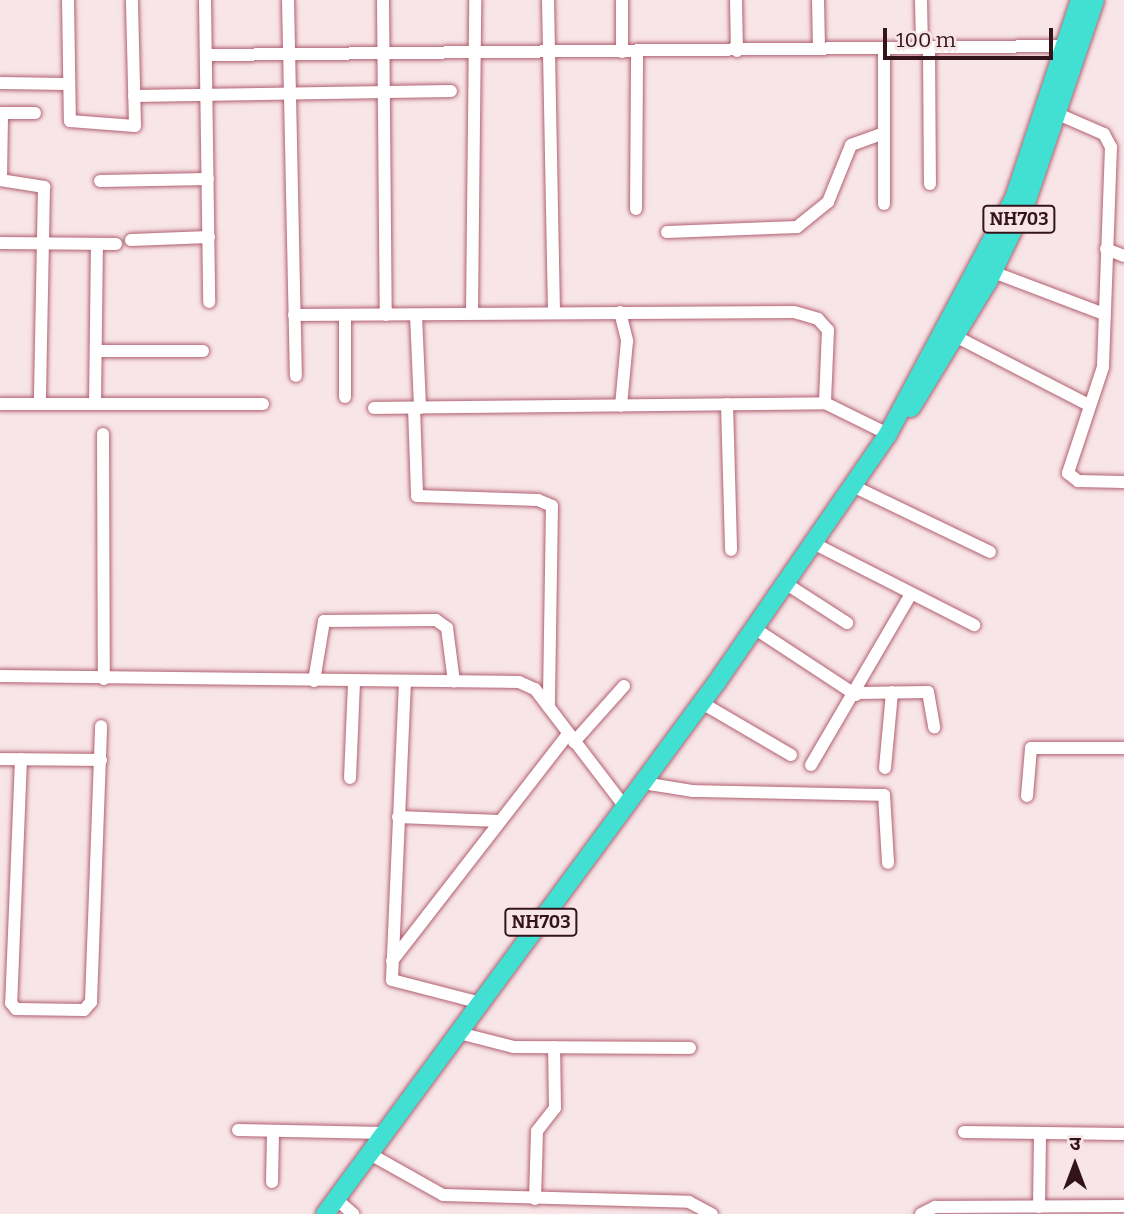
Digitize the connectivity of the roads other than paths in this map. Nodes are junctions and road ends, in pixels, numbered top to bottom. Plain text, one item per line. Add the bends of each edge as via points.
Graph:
1 (68, 0) edge
2 (132, 0) edge
3 (205, 0) edge
4 (288, 0) edge
5 (383, 0) edge
6 (475, 0) edge
7 (548, 0) edge
8 (622, 0) edge
9 (736, 0) edge
10 (818, 0) edge
11 (922, 0) edge
12 (1080, 0) edge
13 (1095, 0) edge
14 (1073, 46) junction
15 (884, 48) junction
16 (926, 48) junction
17 (818, 50) junction
18 (737, 51) junction
19 (380, 52) junction
20 (622, 52) junction
21 (637, 52) junction
22 (475, 53) junction
23 (550, 53) junction
24 (290, 54) junction
25 (206, 55) junction
26 (0, 83) edge
27 (68, 84) junction
28 (452, 91) dead end
29 (380, 93) junction
30 (289, 94) junction
31 (207, 95) junction
32 (134, 96) junction
33 (1, 113) edge
34 (36, 113) dead end
35 (1058, 114) junction
36 (881, 134) junction
37 (208, 179) junction
38 (0, 180) edge
39 (100, 181) dead end
40 (930, 184) dead end
41 (884, 204) dead end
42 (636, 209) dead end
43 (667, 232) dead end
44 (209, 237) junction
45 (131, 240) dead end
46 (0, 243) edge
47 (44, 244) junction
48 (97, 244) junction
49 (116, 244) dead end
50 (1107, 249) junction
51 (1124, 257) edge
52 (993, 272) junction
53 (209, 302) dead end
54 (472, 312) junction
55 (554, 312) junction
56 (620, 312) junction
57 (345, 314) junction
58 (386, 314) junction
59 (416, 314) junction
60 (1104, 314) junction
61 (294, 315) junction
62 (957, 337) junction
63 (96, 351) junction
64 (203, 351) dead end
65 (296, 376) dead end
66 (345, 397) dead end
67 (825, 403) junction
68 (0, 404) edge
69 (40, 404) junction
70 (95, 404) junction
71 (263, 404) dead end
72 (727, 404) junction
73 (1089, 405) junction
74 (621, 406) junction
75 (374, 408) dead end
76 (417, 408) junction
77 (899, 416) junction
78 (103, 434) dead end
79 (888, 435) junction
80 (1124, 482) edge
81 (853, 486) junction
82 (813, 543) junction
83 (731, 550) dead end
84 (990, 552) dead end
85 (785, 583) junction
86 (909, 597) junction
87 (848, 623) dead end
88 (974, 625) dead end
89 (754, 628) junction
90 (0, 676) edge
91 (104, 679) junction
92 (314, 681) junction
93 (354, 681) junction
94 (405, 681) junction
95 (454, 682) junction
96 (624, 686) dead end
97 (892, 692) junction
98 (857, 694) junction
99 (702, 703) junction
100 (549, 707) junction
101 (101, 726) dead end
102 (934, 727) dead end
103 (570, 739) junction
104 (1124, 748) edge
105 (791, 755) dead end
106 (0, 759) edge
107 (21, 759) junction
108 (101, 760) junction
109 (811, 765) dead end
110 (885, 768) dead end
111 (350, 778) dead end
112 (643, 783) junction
113 (1027, 796) dead end
114 (625, 807) junction
115 (398, 817) junction
116 (499, 821) junction
117 (888, 863) dead end
118 (6, 951) edge
119 (392, 961) junction
120 (481, 1003) junction
121 (459, 1033) junction
122 (555, 1047) junction
123 (690, 1048) dead end
124 (238, 1129) dead end
125 (964, 1132) dead end
126 (274, 1133) junction
127 (385, 1133) junction
128 (1040, 1133) junction
129 (1124, 1134) edge
130 (370, 1154) junction
131 (272, 1182) dead end
132 (536, 1199) junction
133 (571, 1200) junction
134 (1039, 1206) junction
135 (1124, 1206) edge
136 (331, 1207) edge
137 (353, 1214) edge
138 (571, 1214) edge
139 (712, 1214) edge
140 (921, 1214) edge

1 - 27 street
2 - 32 street
3 - 25 street
4 - 24 street
5 - 19 street
6 - 22 street
7 - 23 street
8 - 20 street
9 - 18 street
10 - 17 street
11 - 16 street
12 - 14 highway, NH703
13 - 14 highway, NH703
14 - 16 street
14 - 35 highway, NH703
14 - 77 highway, NH703 via 1014,198
15 - 16 street
15 - 17 street
15 - 36 street
16 - 40 street
17 - 18 street
18 - 21 street
19 - 22 street
19 - 24 street
19 - 29 street
20 - 21 street
20 - 23 street
21 - 42 street
22 - 23 street
22 - 54 street
23 - 55 street
24 - 25 street
24 - 30 street
25 - 31 street
26 - 27 street
27 - 32 street via 68,116 77,125 135,126
28 - 29 street
29 - 30 street
29 - 58 street
30 - 31 street
30 - 61 street
31 - 32 street
31 - 37 street
33 - 34 street
33 - 38 street
35 - 50 street via 1110,141
35 - 52 highway, NH703
36 - 41 street
36 - 43 street via 851,145 828,202 797,227
37 - 39 street
37 - 44 street
38 - 47 street via 42,183
44 - 45 street
44 - 53 street
46 - 47 street
47 - 48 street
47 - 69 street
48 - 49 street
48 - 63 street
50 - 51 street
50 - 60 street
52 - 60 street
52 - 62 highway, NH703
54 - 55 street
54 - 59 street
55 - 56 street
56 - 67 street via 776,309 818,319 830,344
56 - 74 street via 627,341
57 - 58 street
57 - 61 street
57 - 66 street
58 - 59 street
59 - 76 street
60 - 73 street via 1103,367
61 - 65 street
62 - 73 street
62 - 77 highway, NH703 via 933,379
63 - 64 street
63 - 70 street
67 - 72 street
67 - 79 street
68 - 69 street
69 - 70 street
70 - 71 street
72 - 74 street
72 - 83 street
73 - 80 street via 1069,477
74 - 76 street
75 - 76 street
76 - 100 street via 417,496 538,500 552,506
77 - 79 highway, NH703
78 - 91 street
79 - 81 highway, NH703
81 - 82 highway, NH703
81 - 84 street
82 - 85 highway, NH703
82 - 86 street
85 - 87 street
85 - 89 highway, NH703
86 - 88 street
86 - 98 street
89 - 98 street
89 - 99 highway, NH703
90 - 91 street
91 - 92 street
92 - 93 street
92 - 95 street via 324,621 436,620 447,628
93 - 94 street
93 - 111 street
94 - 95 street
94 - 115 street
95 - 100 street via 519,682
96 - 103 street
97 - 98 street
97 - 102 street via 931,694
97 - 110 street
98 - 109 street
99 - 105 street
99 - 112 highway, NH703
100 - 103 street
101 - 108 street
103 - 114 street
103 - 116 street
104 - 113 street via 1031,748
106 - 107 street
107 - 108 street
107 - 118 street
108 - 118 street via 90,1007 16,1009
112 - 114 highway, NH703
112 - 117 street via 693,791 884,795
114 - 120 highway, NH703
115 - 116 street
115 - 119 street
116 - 119 street
119 - 120 street via 392,980 399,987
120 - 121 highway, NH703
121 - 122 street via 502,1045
121 - 127 highway, NH703
122 - 123 street
122 - 132 street via 555,1108 537,1131
124 - 126 street
125 - 128 street
126 - 127 street
126 - 131 street
127 - 130 highway, NH703
128 - 129 street
128 - 134 street
130 - 132 street via 443,1195
130 - 136 highway, NH703
132 - 133 street
133 - 138 street
133 - 139 street via 689,1202
134 - 135 street
134 - 140 street via 935,1206
136 - 137 street

